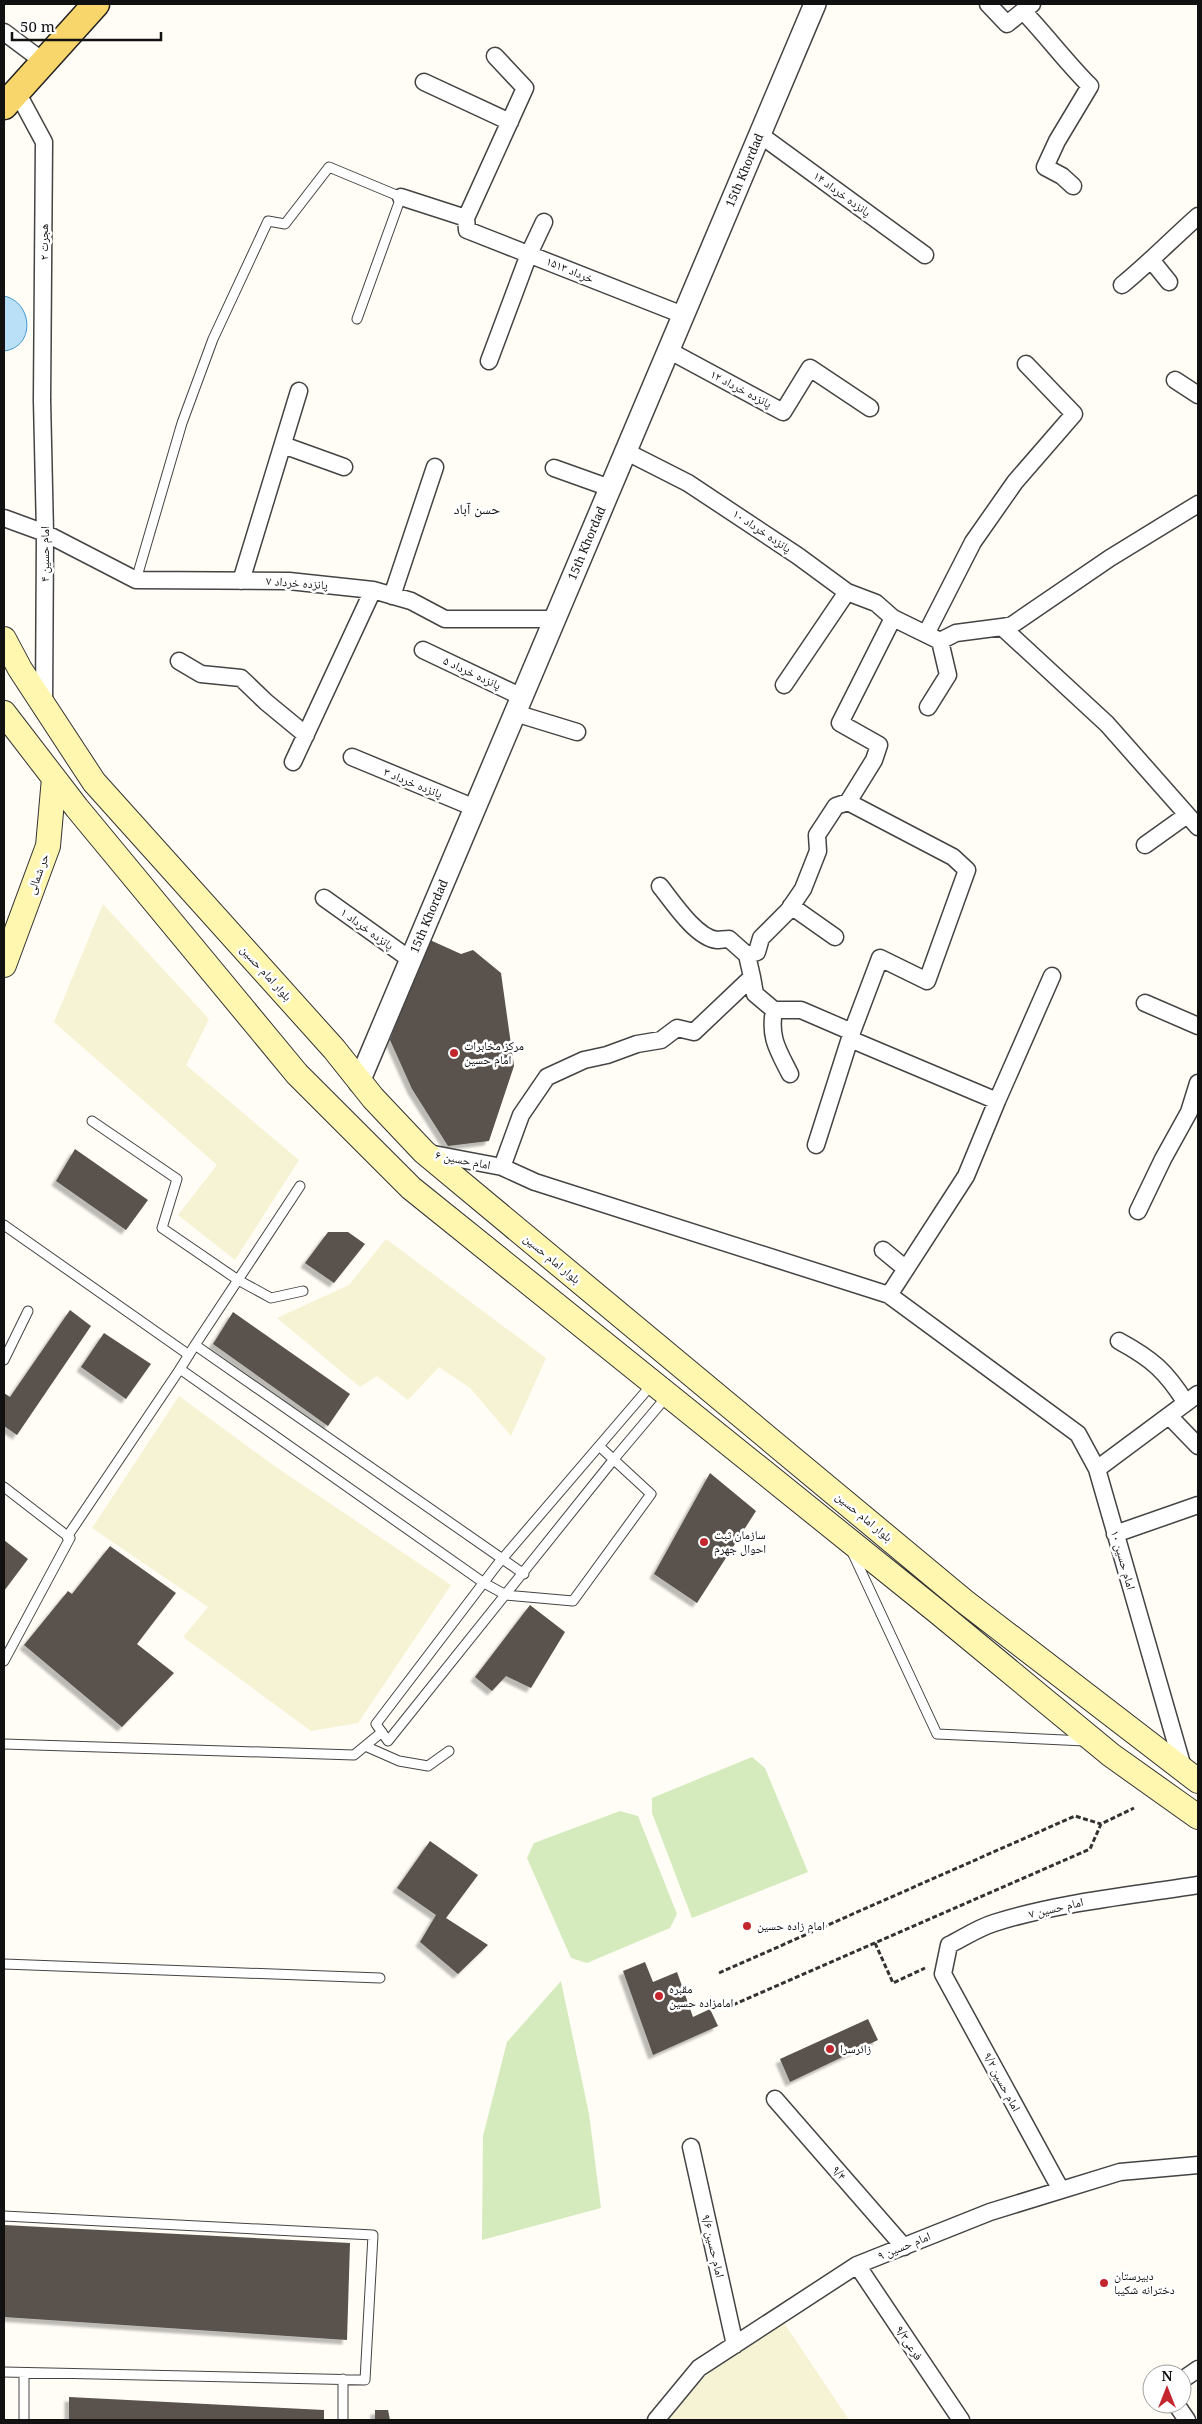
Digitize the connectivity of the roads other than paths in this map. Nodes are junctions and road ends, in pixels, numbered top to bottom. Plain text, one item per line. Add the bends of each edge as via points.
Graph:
1 (96, 4) edge
2 (815, 4) edge
3 (988, 4) edge
4 (1027, 8) edge
5 (4, 32) edge
6 (495, 56) dead end
7 (44, 62) junction
8 (424, 82) dead end
9 (10, 99) edge
10 (510, 122) junction
11 (759, 134) junction
12 (1074, 186) dead end
13 (401, 197) junction
14 (1198, 216) edge
15 (466, 218) junction
16 (544, 222) dead end
17 (529, 254) junction
18 (925, 255) dead end
19 (1152, 261) junction
20 (1168, 282) dead end
21 (1122, 285) dead end
22 (683, 315) junction
23 (357, 319) dead end
24 (668, 350) junction
25 (489, 361) dead end
26 (1026, 364) dead end
27 (1175, 380) dead end
28 (299, 391) dead end
29 (1198, 395) edge
30 (42, 400) joint
31 (870, 408) dead end
32 (283, 445) junction
33 (625, 451) junction
34 (344, 467) dead end
35 (435, 467) dead end
36 (554, 468) dead end
37 (610, 488) junction
38 (1198, 504) edge
39 (4, 518) edge
40 (45, 533) junction
41 (136, 580) junction
42 (241, 581) junction
43 (372, 590) junction
44 (847, 592) junction
45 (392, 596) junction
46 (893, 618) junction
47 (554, 619) junction
48 (1002, 627) junction
49 (933, 638) junction
50 (4, 640) edge
51 (423, 650) dead end
52 (179, 661) dead end
53 (784, 685) dead end
54 (518, 705) junction
55 (44, 707) junction
56 (928, 707) dead end
57 (4, 713) edge
58 (577, 732) dead end
59 (306, 735) junction
60 (352, 757) dead end
61 (293, 762) dead end
62 (54, 778) junction
63 (848, 802) junction
64 (475, 808) junction
65 (1187, 814) junction
66 (1198, 827) edge
67 (1145, 845) dead end
68 (660, 886) dead end
69 (324, 898) dead end
70 (791, 906) junction
71 (835, 937) dead end
72 (746, 955) junction
73 (411, 960) junction
74 (4, 965) edge
75 (1052, 976) dead end
76 (752, 977) junction
77 (1144, 1003) dead end
78 (774, 1010) junction
79 (1198, 1026) edge
80 (851, 1036) junction
81 (790, 1074) dead end
82 (359, 1082) junction
83 (1198, 1083) edge
84 (998, 1101) junction
85 (92, 1121) dead end
86 (816, 1145) dead end
87 (424, 1152) junction
88 (502, 1167) junction
89 (300, 1186) dead end
90 (1138, 1211) dead end
91 (4, 1226) edge
92 (882, 1250) dead end
93 (906, 1269) junction
94 (238, 1280) junction
95 (304, 1291) dead end
96 (889, 1295) junction
97 (28, 1311) dead end
98 (1119, 1340) dead end
99 (195, 1345) junction
100 (188, 1355) junction
101 (4, 1360) edge
102 (180, 1369) junction
103 (660, 1389) junction
104 (1192, 1399) edge
105 (1168, 1416) junction
106 (600, 1446) junction
107 (1198, 1446) edge
108 (614, 1459) junction
109 (1097, 1469) junction
110 (4, 1487) edge
111 (1198, 1505) edge
112 (1115, 1534) junction
113 (67, 1536) junction
114 (846, 1539) junction
115 (502, 1559) junction
116 (929, 1572) junction
117 (524, 1574) junction
118 (484, 1583) junction
119 (914, 1593) junction
120 (506, 1595) junction
121 (4, 1661) edge
122 (382, 1732) junction
123 (1095, 1741) junction
124 (4, 1744) edge
125 (366, 1746) junction
126 (449, 1751) dead end
127 (1191, 1776) edge
128 (1198, 1817) edge
129 (1198, 1885) edge
130 (4, 1964) edge
131 (943, 1974) joint
132 (380, 1978) dead end
133 (775, 2099) dead end
134 (691, 2147) dead end
135 (1198, 2165) edge
136 (1061, 2190) junction
137 (4, 2216) edge
138 (904, 2247) junction
139 (857, 2265) junction
140 (735, 2345) junction
141 (4, 2372) edge
142 (24, 2373) junction
143 (343, 2379) junction
144 (24, 2420) edge
145 (343, 2420) edge
146 (656, 2420) edge
147 (961, 2420) edge

1 - 7 main road
2 - 11 street, 15th Khordad
3 - 4 street via 1007,24
4 - 12 street via 1063,58 1090,86 1044,167
5 - 7 street
6 - 10 street via 526,88
7 - 9 main road
8 - 10 street
9 - 30 street, هجرت ۲ via 44,142
10 - 15 street
11 - 18 street, پانزده خرداد ۱۴
11 - 22 street, 15th Khordad
13 - 15 street
13 - 23 lane
13 - 41 lane via 329,167 285,224 268,221 199,376
14 - 19 street
15 - 17 street, ۱۵خرداد ۱۳ via 467,230
16 - 17 street
17 - 22 street, ۱۵خرداد ۱۳
17 - 25 street
19 - 20 street
19 - 21 street
22 - 24 street, 15th Khordad
24 - 31 street, پانزده خرداد ۱۲ via 783,412 810,368
24 - 33 street, 15th Khordad
26 - 49 street via 1074,414 1015,482 974,542
27 - 29 street
28 - 32 street
30 - 40 street, امام حسین ۴
32 - 34 street
32 - 42 street
33 - 37 street, 15th Khordad
33 - 44 street, پانزده خرداد ۱۰ via 688,483
35 - 45 street
36 - 37 street
37 - 47 street, 15th Khordad
38 - 48 street via 1110,558 1012,625
39 - 40 street, پانزده خرداد ۷
40 - 41 street, پانزده خرداد ۷
40 - 55 street, امام حسین ۴
41 - 42 street, پانزده خرداد ۷
42 - 43 street, پانزده خرداد ۷ via 290,581
43 - 45 street, پانزده خرداد ۷
43 - 59 street
44 - 46 street, پانزده خرداد ۱۰ via 876,603
44 - 53 street
45 - 47 street, پانزده خرداد ۷ via 411,601 445,619
46 - 49 street, پانزده خرداد ۱۰
46 - 63 street via 840,723 879,745 874,760
47 - 54 street, 15th Khordad
48 - 49 street
48 - 65 street via 1107,724
49 - 56 street via 948,676
50 - 55 main road, بلوار امام حسین
51 - 54 street, پانزده خرداد ۵
52 - 59 street via 200,674 242,678
54 - 58 street, پانزده خرداد ۵
54 - 64 street, 15th Khordad
55 - 82 main road, بلوار امام حسین via 94,782 334,1048
57 - 62 main road
59 - 61 street
60 - 64 street, پانزده خرداد ۳
62 - 74 main road, حر شمالی via 48,846
62 - 103 main road via 297,1074 410,1188
63 - 70 street via 836,806 817,835 818,851 803,889
63 - 80 street via 953,856 967,870 927,981 880,958
64 - 73 street, 15th Khordad
65 - 66 street
65 - 67 street
68 - 72 street via 701,932 716,940 729,939
69 - 73 street, پانزده خرداد ۱
70 - 71 street
70 - 72 street via 761,938 757,952
72 - 76 street
73 - 82 street, 15th Khordad
75 - 84 street
76 - 78 street via 755,994
76 - 88 street via 694,1032 677,1028 661,1040 584,1060 547,1077 521,1115
77 - 79 street
78 - 80 street via 801,1010
78 - 81 street via 771,1027 774,1042
80 - 84 street
80 - 86 street
82 - 87 main road, بلوار امام حسین
83 - 90 street via 1189,1112
84 - 93 street via 966,1176
85 - 94 lane via 177,1179 162,1228
87 - 88 street, امام حسین ۶
87 - 116 main road, بلوار امام حسین
88 - 96 street, امام حسین ۶ via 535,1182
89 - 94 lane
91 - 100 lane
92 - 93 street
93 - 96 street
94 - 95 lane via 271,1298
94 - 99 lane
96 - 109 street, امام حسین ۱۰ via 1078,1434
97 - 101 lane
98 - 104 street via 1147,1355
99 - 100 lane
99 - 115 lane
100 - 102 lane
102 - 113 lane
102 - 118 lane
103 - 106 lane
103 - 108 lane
103 - 114 main road
104 - 105 street
105 - 107 street
105 - 109 street
106 - 108 lane
106 - 115 lane
108 - 117 lane
108 - 120 lane via 651,1494 573,1601
109 - 112 street, امام حسین ۱۰
110 - 113 lane
111 - 112 street
112 - 127 street, امام حسین ۱۰
113 - 121 lane via 70,1538
114 - 119 main road
114 - 123 lane via 937,1734
115 - 117 lane
115 - 118 lane
116 - 119 main road
116 - 127 main road, بلوار امام حسین
117 - 120 lane
118 - 120 lane
118 - 122 lane via 376,1724
119 - 123 main road
120 - 122 lane via 388,1741
122 - 125 lane
123 - 128 main road
124 - 125 lane via 354,1755
125 - 126 lane via 399,1761 428,1766
129 - 131 street, امام حسین ۷ via 1094,1899 992,1924 949,1945
130 - 132 lane
131 - 136 street, امام حسین ۹/۲
133 - 138 street, ۹/۴
134 - 140 street, امام حسین ۹/۶
135 - 136 street, امام حسین ۹ via 1120,2172
136 - 138 street, امام حسین ۹ via 990,2212
137 - 143 lane via 372,2235 365,2380
138 - 139 street, امام حسین ۹
139 - 140 street, امام حسین ۹
139 - 147 street, فرعی۹/۳
140 - 146 street, امام حسین ۹ via 699,2368
141 - 142 lane
142 - 143 lane
142 - 144 lane
143 - 145 lane

